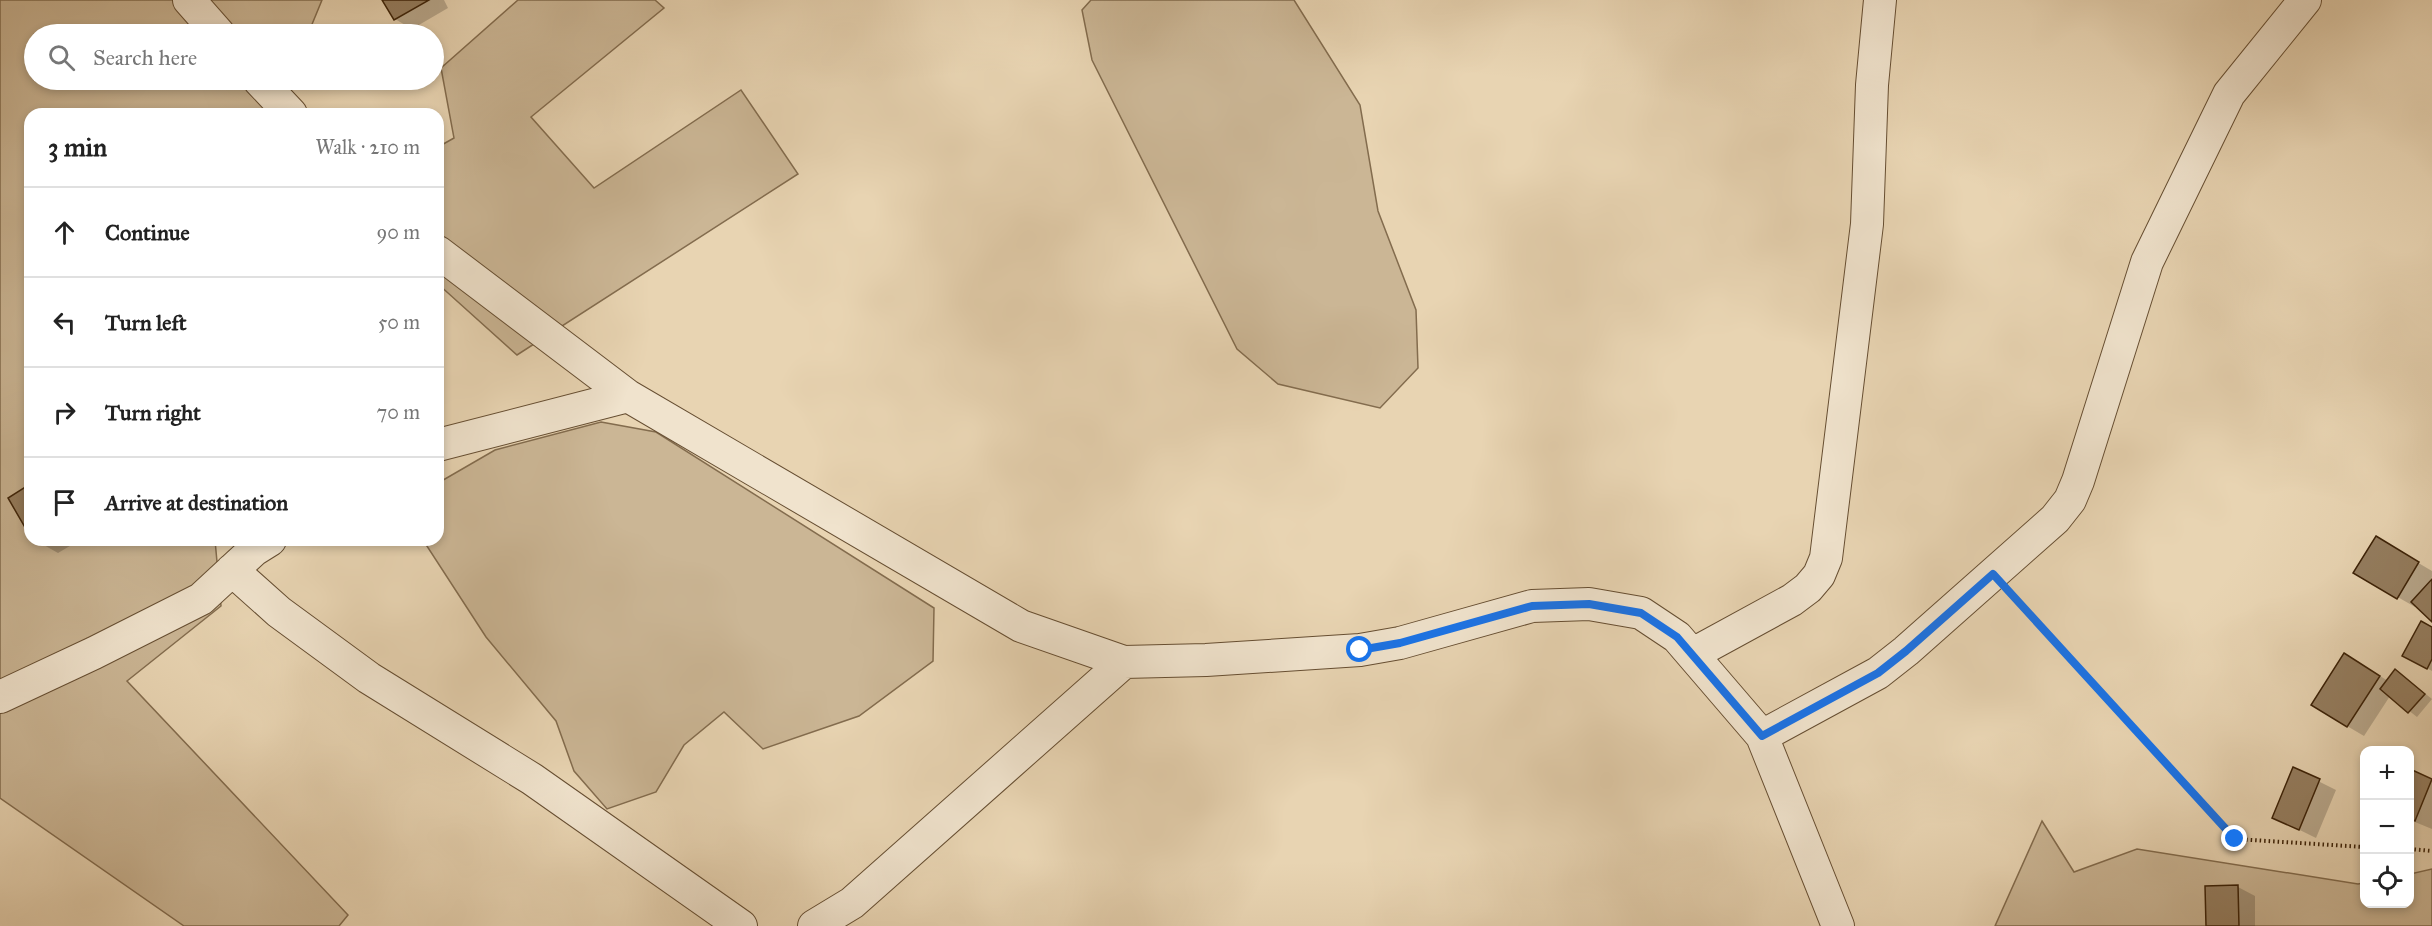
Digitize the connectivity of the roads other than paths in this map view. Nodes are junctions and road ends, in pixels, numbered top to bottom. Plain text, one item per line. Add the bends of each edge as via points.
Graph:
1 (189, 0) edge
2 (1880, 0) edge
3 (2305, 0) edge
4 (210, 24) edge
5 (268, 90) edge
6 (285, 108) edge
7 (444, 257) edge
8 (628, 396) junction
9 (444, 443) edge
10 (260, 546) edge
11 (232, 570) junction
12 (1693, 654) junction
13 (1124, 662) junction
14 (0, 697) edge
15 (1762, 736) junction
16 (741, 926) edge
17 (814, 926) edge
18 (1838, 926) edge

1 - 4 street
2 - 12 street via 1872,85 1867,224 1826,558 1819,575 1792,600
3 - 15 street via 2229,94 2147,262 2070,500 2055,519 1878,673
5 - 6 street
7 - 8 street
8 - 9 street
8 - 13 street via 1021,626
10 - 11 street
11 - 14 street via 201,599
11 - 16 street via 279,612 369,678 532,779
12 - 13 street via 1677,637 1641,613 1589,604 1532,606 1400,643 1360,650
12 - 15 street
13 - 17 street via 852,903
15 - 18 street

